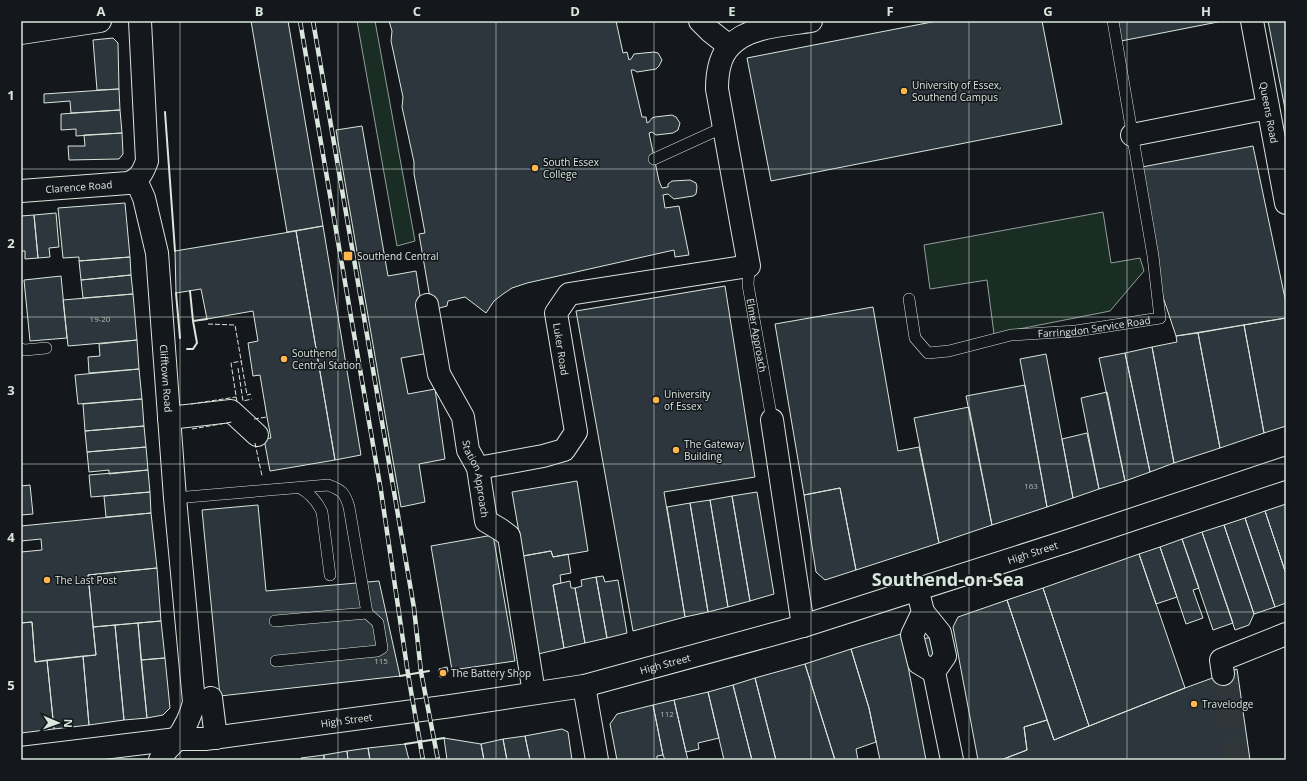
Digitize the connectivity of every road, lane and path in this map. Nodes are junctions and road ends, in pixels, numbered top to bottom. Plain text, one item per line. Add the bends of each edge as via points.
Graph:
1 (100, 21) edge
2 (140, 21) edge
3 (700, 21) edge
4 (811, 21) edge
5 (1113, 21) edge
6 (1252, 21) edge
7 (21, 33) edge
8 (729, 46) junction
9 (1268, 108) junction
10 (724, 127) junction
11 (1132, 135) junction
12 (654, 158) dead end
13 (136, 180) junction
14 (21, 191) edge
15 (1286, 203) edge
16 (749, 266) junction
17 (909, 299) dead end
18 (427, 305) dead end
19 (46, 348) dead end
20 (21, 349) edge
21 (169, 418) junction
22 (772, 420) joint
23 (257, 435) dead end
24 (478, 468) junction
25 (1286, 468) edge
26 (300, 488) junction
27 (175, 498) junction
28 (330, 575) dead end
29 (918, 590) junction
30 (367, 614) junction
31 (275, 622) dead end
32 (803, 626) junction
33 (1286, 634) edge
34 (276, 661) dead end
35 (1223, 674) tunnel mouth
36 (584, 686) junction
37 (534, 693) junction
38 (211, 698) dead end
39 (216, 738) junction
40 (177, 739) junction
41 (596, 756) edge
42 (21, 758) edge
43 (160, 760) edge
44 (952, 760) edge

1 - 7 street
2 - 13 street via 147,161 143,172
3 - 8 street
4 - 8 street via 762,29 744,36
5 - 11 lane, Farringdon Service Road
6 - 9 street, Queens Road
8 - 10 street, Elmer Approach via 720,62 717,89
9 - 11 street
9 - 15 street, Queens Road
10 - 12 lane
10 - 16 street, Elmer Approach
11 - 17 lane, Farringdon Service Road via 1153,256 1160,318 1076,332 1011,335 949,351 928,353 915,338
13 - 14 street, Clarence Road via 128,183
13 - 21 street, Clifftown Road via 144,198 157,253
16 - 22 lane, Elmer Approach via 748,285
16 - 24 street, Luker Road via 569,294 556,313 576,432 564,450
18 - 24 street, Station Approach via 439,374 463,417 468,450
19 - 20 lane
21 - 23 street via 231,411
21 - 27 street, Clifftown Road
22 - 32 street, Elmer Approach
24 - 37 street, Station Approach via 486,521 509,536
25 - 29 street, High Street
26 - 27 lane
26 - 28 lane via 310,494 322,512
26 - 30 lane via 328,485 346,495
27 - 40 street, Clifftown Road via 194,702 187,724
29 - 32 street, High Street
29 - 44 street via 923,612 912,635 918,663 934,672
30 - 31 lane
30 - 34 lane via 378,623 382,648 377,651
32 - 36 street, High Street
33 - 35 street via 1221,660
36 - 37 street, High Street
36 - 41 street
37 - 39 street, High Street
38 - 39 street
39 - 40 street, High Street
40 - 42 street, High Street
40 - 43 street, Clifftown Road

